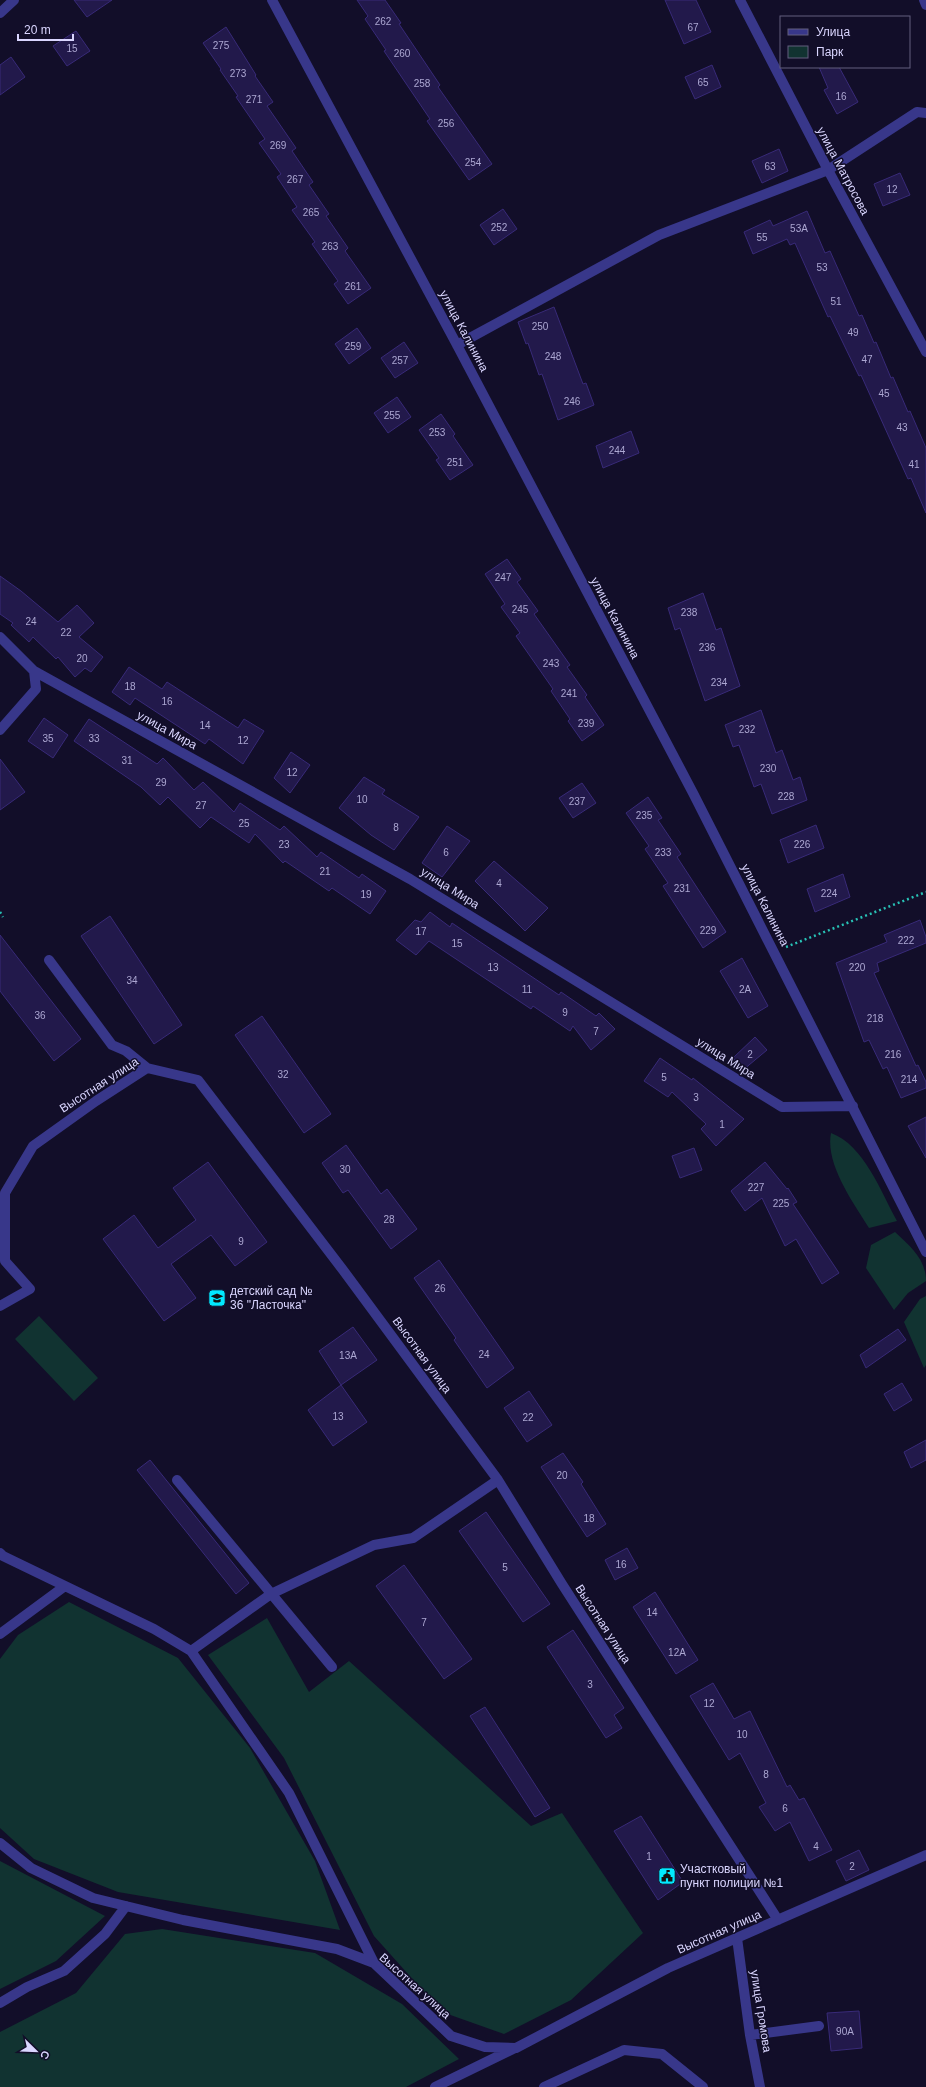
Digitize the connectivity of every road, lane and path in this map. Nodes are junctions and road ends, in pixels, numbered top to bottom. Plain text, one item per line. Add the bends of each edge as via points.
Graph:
1 (14, 0) edge
2 (272, 0) edge
3 (740, 0) edge
4 (924, 0) edge
5 (926, 5) edge
6 (0, 14) edge
7 (926, 113) edge
8 (828, 170) junction
9 (457, 345) junction
10 (926, 352) edge
11 (0, 637) edge
12 (34, 671) junction
13 (0, 730) edge
14 (926, 892) edge
15 (0, 912) edge
16 (3, 917) dead end
17 (774, 952) junction
18 (49, 960) dead end
19 (147, 1068) junction
20 (853, 1106) junction
21 (926, 1252) edge
22 (0, 1306) edge
23 (177, 1480) dead end
24 (498, 1480) junction
25 (0, 1553) edge
26 (65, 1586) junction
27 (271, 1594) junction
28 (0, 1634) edge
29 (191, 1651) junction
30 (332, 1667) dead end
31 (0, 1843) edge
32 (926, 1855) edge
33 (126, 1906) junction
34 (778, 1920) junction
35 (737, 1938) junction
36 (374, 1963) junction
37 (0, 2003) edge
38 (819, 2026) dead end
39 (750, 2035) junction
40 (516, 2048) junction
41 (435, 2087) edge
42 (544, 2087) edge
43 (703, 2087) edge
44 (760, 2087) edge

1 - 6 street
2 - 9 street, улица Калинина
3 - 8 street, улица Матросова
4 - 5 street
7 - 8 street via 917,112
8 - 9 street via 659,235
8 - 10 street, улица Матросова
9 - 17 street, улица Калинина
11 - 12 street, улица Мира
12 - 13 street via 36,689
12 - 20 street, улица Мира via 410,879 782,1107
14 - 17 path
15 - 16 path
17 - 20 street, улица Калинина
18 - 19 street via 112,1045 126,1051
19 - 22 street, Высотная улица via 33,1146 5,1193 5,1261 30,1289
19 - 24 street, Высотная улица via 198,1080
20 - 21 street, улица Калинина
23 - 27 street
24 - 27 street via 413,1538 374,1545
24 - 34 street, Высотная улица
25 - 26 street
26 - 28 street
26 - 29 street via 154,1629
27 - 29 street
27 - 30 street
29 - 36 street via 289,1793
31 - 33 street, Высотная улица via 31,1868 93,1898
32 - 34 street, Высотная улица
33 - 36 street, Высотная улица via 183,1920 337,1949
33 - 37 street via 105,1934 64,1971
34 - 35 street, Высотная улица
35 - 39 street, улица Громова
35 - 40 street, Высотная улица via 668,1968
36 - 40 street, Высотная улица via 452,2036 485,2047
38 - 39 street
39 - 44 street, улица Громова
40 - 41 street
42 - 43 street via 624,2050 662,2054

